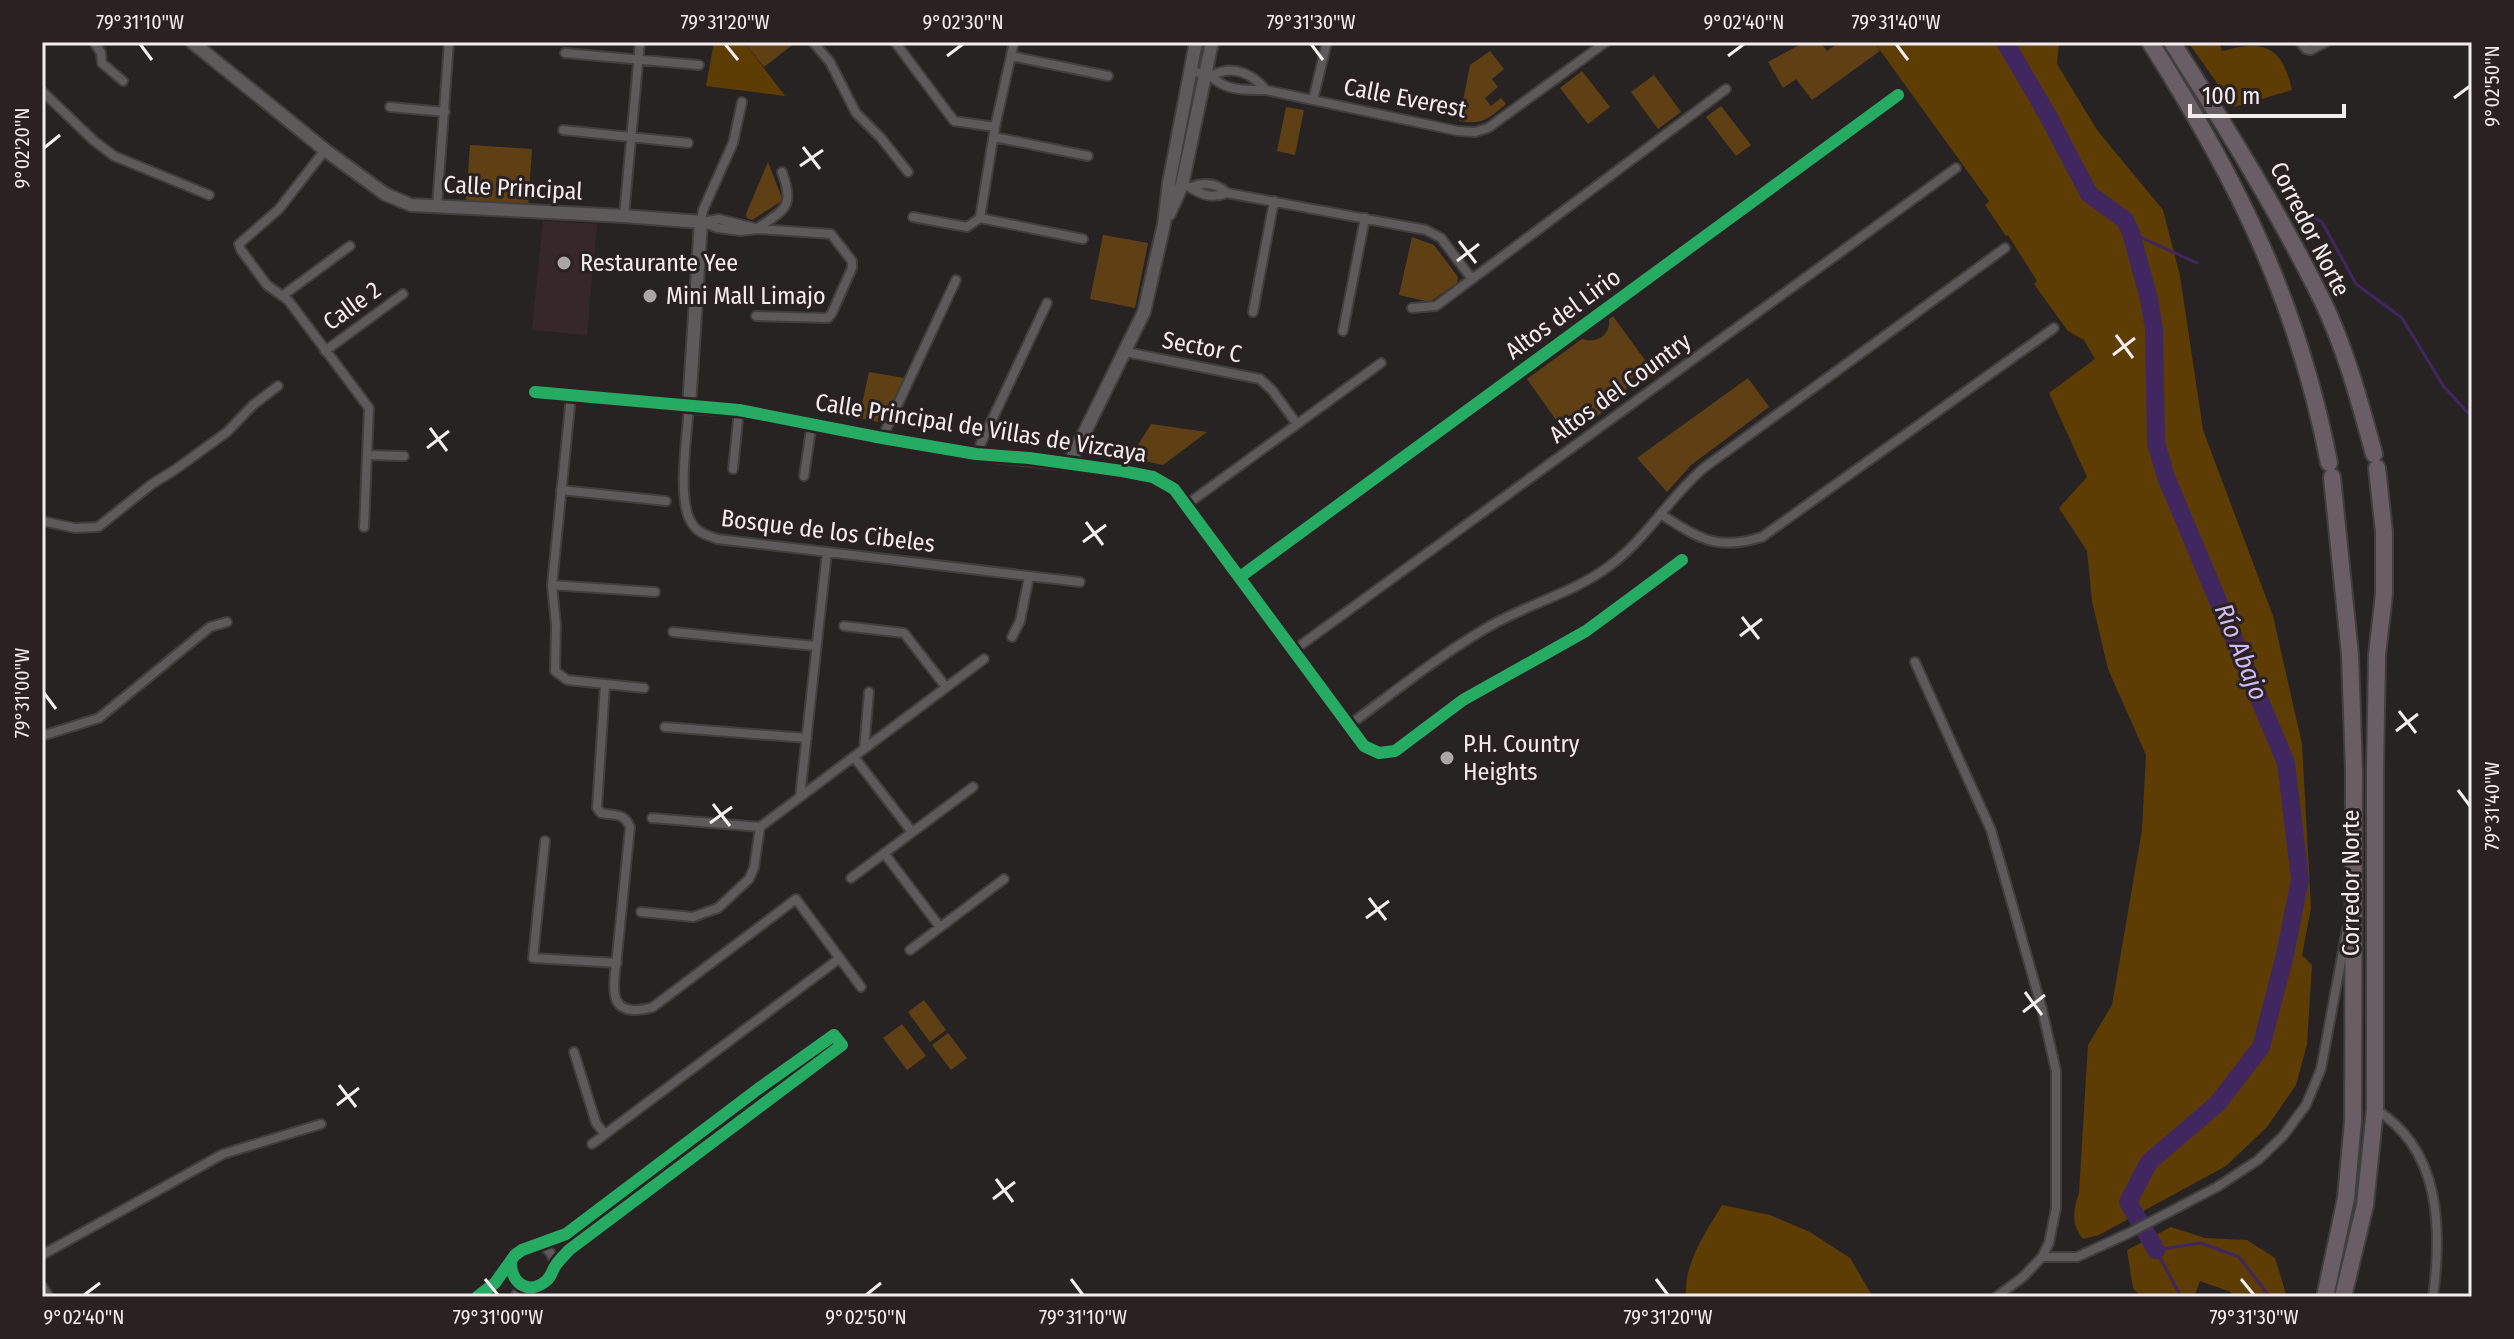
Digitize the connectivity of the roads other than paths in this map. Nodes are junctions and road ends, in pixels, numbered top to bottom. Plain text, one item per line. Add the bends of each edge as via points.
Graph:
1 (94, 42) edge
2 (192, 42) edge
3 (449, 42) edge
4 (640, 42) edge
5 (813, 42) edge
6 (895, 42) edge
7 (1014, 42) edge
8 (1196, 42) edge
9 (1212, 42) edge
10 (1327, 42) edge
11 (1606, 42) edge
12 (2150, 42) edge
13 (2172, 42) edge
14 (2300, 42) edge
15 (2326, 42) edge
16 (565, 53) dead end
17 (1011, 56) junction
18 (639, 60) junction
19 (699, 65) dead end
20 (1190, 71) junction
21 (1209, 74) junction
22 (1108, 76) dead end
23 (123, 81) dead end
24 (1726, 89) dead end
25 (1266, 90) junction
26 (42, 91) edge
27 (1898, 95) dead end
28 (1313, 100) junction
29 (742, 102) dead end
30 (390, 107) dead end
31 (445, 112) junction
32 (995, 127) junction
33 (563, 130) dead end
34 (632, 137) junction
35 (994, 137) junction
36 (688, 143) dead end
37 (325, 150) junction
38 (1088, 156) dead end
39 (1956, 168) dead end
40 (782, 172) dead end
41 (908, 172) dead end
42 (1181, 185) junction
43 (209, 195) dead end
44 (1274, 201) junction
45 (437, 206) junction
46 (624, 216) junction
47 (913, 217) dead end
48 (980, 218) junction
49 (1365, 218) junction
50 (701, 222) junction
51 (758, 229) junction
52 (1083, 239) dead end
53 (350, 246) dead end
54 (2005, 248) dead end
55 (1472, 279) junction
56 (956, 280) dead end
57 (403, 294) dead end
58 (282, 296) junction
59 (1047, 303) dead end
60 (1412, 308) dead end
61 (1253, 312) dead end
62 (756, 316) dead end
63 (2054, 328) dead end
64 (1343, 331) dead end
65 (325, 351) junction
66 (1126, 352) junction
67 (1381, 363) dead end
68 (278, 386) dead end
69 (535, 392) dead end
70 (571, 396) junction
71 (689, 407) junction
72 (739, 410) junction
73 (812, 423) junction
74 (1297, 424) junction
75 (882, 438) junction
76 (976, 454) junction
77 (368, 455) junction
78 (404, 456) dead end
79 (1069, 464) junction
80 (733, 469) dead end
81 (804, 476) dead end
82 (561, 490) junction
83 (666, 501) dead end
84 (1186, 505) junction
85 (1662, 515) junction
86 (42, 521) edge
87 (364, 527) dead end
88 (827, 552) junction
89 (1682, 560) dead end
90 (1029, 577) junction
91 (1240, 577) junction
92 (1080, 582) dead end
93 (552, 585) junction
94 (655, 592) dead end
95 (227, 622) dead end
96 (844, 626) dead end
97 (673, 632) dead end
98 (1012, 637) dead end
99 (816, 646) junction
100 (1294, 650) junction
101 (984, 659) dead end
102 (1915, 662) dead end
103 (605, 685) junction
104 (946, 687) junction
105 (644, 688) dead end
106 (869, 692) dead end
107 (1349, 725) junction
108 (665, 727) dead end
109 (42, 736) edge
110 (807, 738) junction
111 (864, 749) junction
112 (854, 757) junction
113 (827, 777) junction
114 (802, 778) junction
115 (973, 787) dead end
116 (800, 797) junction
117 (652, 818) dead end
118 (760, 827) junction
119 (912, 832) junction
120 (545, 841) dead end
121 (884, 853) junction
122 (851, 878) dead end
123 (1004, 879) dead end
124 (2354, 896) junction
125 (641, 912) dead end
126 (940, 927) junction
127 (910, 950) dead end
128 (840, 958) junction
129 (617, 963) junction
130 (861, 987) dead end
131 (574, 1052) dead end
132 (758, 1089) junction
133 (767, 1099) junction
134 (2375, 1109) junction
135 (321, 1124) dead end
136 (605, 1134) junction
137 (690, 1140) junction
138 (592, 1144) dead end
139 (700, 1151) junction
140 (622, 1190) junction
141 (632, 1204) junction
142 (538, 1244) junction
143 (42, 1255) edge
144 (2042, 1257) junction
145 (511, 1264) junction
146 (555, 1265) junction
147 (42, 1286) edge
148 (521, 1286) junction
149 (49, 1297) edge
150 (477, 1297) edge
151 (515, 1297) edge
152 (1996, 1297) edge
153 (2325, 1297) edge
154 (2343, 1297) edge
155 (2433, 1297) edge

1 - 23 street via 102,63
2 - 37 street, Calle Principal
3 - 31 street
4 - 18 street
5 - 41 street via 830,62 856,113
6 - 32 street via 954,121
7 - 17 street
8 - 20 street
9 - 21 street
10 - 28 street
11 - 28 street, Calle Everest via 1488,128 1475,132
12 - 124 highway, Corredor Norte via 2200,122 2269,260 2301,348 2340,538 2350,655
13 - 134 highway, Corredor Norte via 2251,166 2324,305 2376,461 2384,594 2377,655
14 - 15 street via 2311,50
16 - 18 street
17 - 22 street
17 - 32 street
18 - 19 street
18 - 34 street
20 - 21 street, Calle Everest
20 - 42 street
21 - 25 street, Calle Everest via 1235,88
21 - 25 street, Calle Everest via 1241,71 1257,78
21 - 42 street
24 - 55 street
25 - 28 street, Calle Everest
26 - 43 street via 114,156
27 - 91 street, Altos del Lirio
29 - 50 street via 733,143
30 - 31 street
31 - 45 street
32 - 35 street
33 - 34 street
34 - 36 street
34 - 46 street
35 - 38 street
35 - 48 street
37 - 45 street, Calle Principal via 385,194 411,205
37 - 58 street via 279,209 239,244 267,285
39 - 100 street, Altos del Country
40 - 51 street via 789,189 785,210
42 - 44 street via 1211,184 1227,193
42 - 66 street via 1164,224 1144,312
44 - 49 street
44 - 61 street
45 - 46 street, Calle Principal
46 - 50 street, Calle Principal
47 - 48 street via 967,227
48 - 52 street
49 - 55 street via 1434,234
49 - 64 street
50 - 51 street via 719,219
50 - 71 street
51 - 62 street via 831,234 852,268 828,318
53 - 58 street
54 - 85 street via 1705,467
55 - 60 street via 1436,306
56 - 75 street
57 - 65 street, Calle 2
58 - 65 street
59 - 76 street
63 - 85 street via 1762,537 1740,544 1711,542
65 - 77 street via 369,408
66 - 74 street, Sector C via 1260,379
66 - 79 street
67 - 74 street
68 - 86 street via 227,432 98,527
69 - 70 street, Calle Principal de Villas de Vizcaya
70 - 71 street, Calle Principal de Villas de Vizcaya
70 - 82 street
71 - 72 street, Calle Principal de Villas de Vizcaya
71 - 88 street, Bosque de los Cibeles via 683,485 690,522 700,533
72 - 73 street, Calle Principal de Villas de Vizcaya
72 - 80 street
73 - 75 street, Calle Principal de Villas de Vizcaya
73 - 81 street
74 - 84 street
75 - 76 street, Calle Principal de Villas de Vizcaya
76 - 79 street, Calle Principal de Villas de Vizcaya
77 - 78 street
77 - 87 street
79 - 84 street, Calle Principal de Villas de Vizcaya via 1153,477 1174,489
82 - 83 street
82 - 93 street
84 - 91 street, Calle Principal de Villas de Vizcaya
85 - 107 street via 1605,570 1484,629
88 - 90 street, Bosque de los Cibeles
88 - 99 street
89 - 107 street, Calle Principal de Villas de Vizcaya via 1586,631 1463,700 1395,751 1379,753 1364,746
90 - 92 street, Bosque de los Cibeles
90 - 98 street
91 - 100 street, Calle Principal de Villas de Vizcaya
93 - 94 street
93 - 103 street via 555,671 567,680
95 - 109 street via 210,627 99,718
96 - 104 street via 904,633
97 - 99 street
99 - 110 street
100 - 107 street, Calle Principal de Villas de Vizcaya
101 - 104 street
102 - 144 street via 1991,830 2056,1071 2056,1208
103 - 105 street
103 - 129 street via 597,808 621,815 630,827
104 - 111 street
106 - 111 street
108 - 110 street
110 - 114 street
111 - 112 street
112 - 113 street
112 - 119 street
113 - 114 street
113 - 116 street
114 - 116 street
115 - 119 street
116 - 118 street
117 - 118 street
118 - 125 street via 749,879 718,908 693,917
119 - 121 street
120 - 129 street via 533,958
121 - 122 street
121 - 126 street
123 - 126 street
124 - 144 street via 2321,1069 2306,1105 2283,1136 2217,1187 2129,1233 2077,1257
124 - 153 highway, Corredor Norte via 2353,1121 2346,1198
126 - 127 street
128 - 129 street via 796,899 653,1007 641,1011 620,1005 615,998
128 - 130 street
128 - 136 street
131 - 136 street via 596,1123
132 - 133 street
132 - 133 street via 834,1035 842,1045
132 - 137 street
133 - 139 street
134 - 154 highway, Corredor Norte via 2365,1205
134 - 155 street via 2394,1121 2408,1140 2433,1191
135 - 143 street via 223,1154
136 - 138 street
137 - 139 street
137 - 140 street
139 - 141 street
140 - 141 street
140 - 142 street via 566,1234
141 - 146 street
142 - 145 street via 515,1255
142 - 146 street via 549,1250
144 - 152 street
145 - 148 street
145 - 150 street
146 - 148 street via 539,1285
147 - 149 street
148 - 151 street

